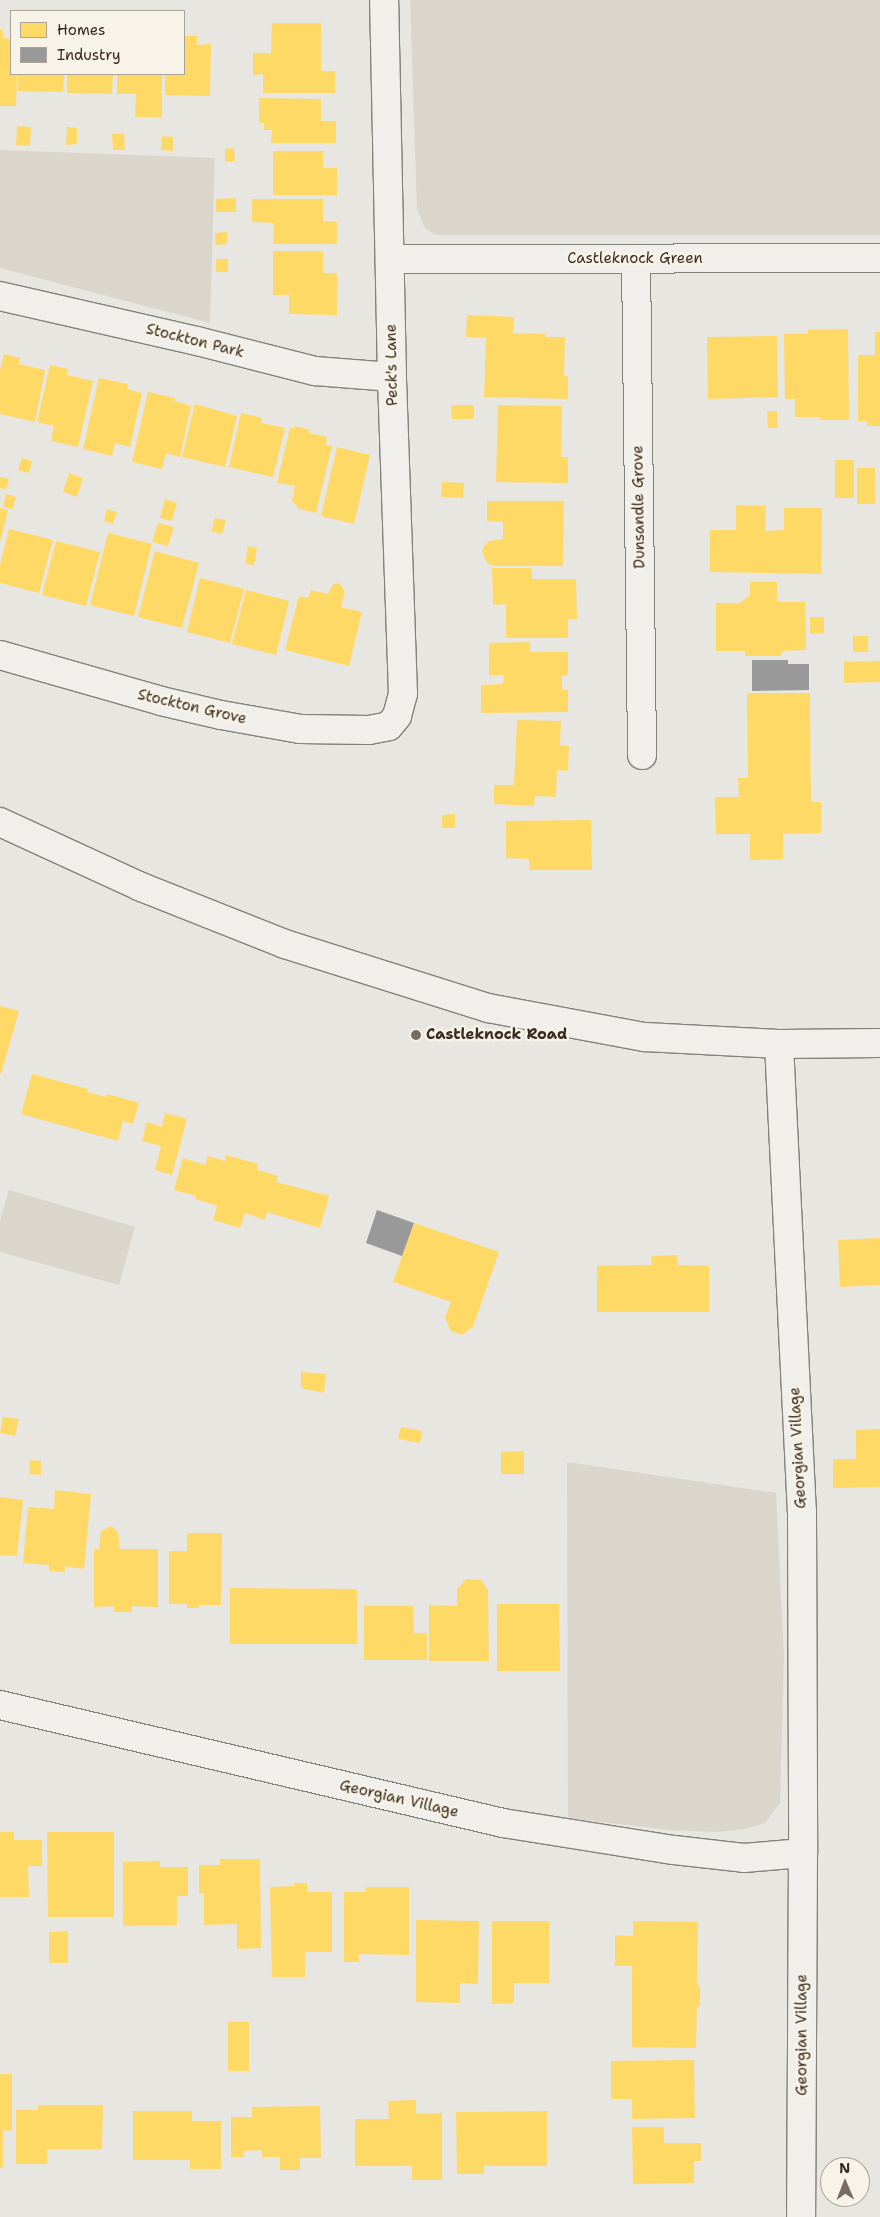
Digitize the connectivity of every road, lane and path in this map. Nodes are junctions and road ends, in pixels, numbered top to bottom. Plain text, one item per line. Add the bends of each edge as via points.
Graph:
1 (384, 0) edge
2 (880, 258) edge
3 (390, 259) junction
4 (636, 259) junction
5 (0, 296) edge
6 (392, 377) junction
7 (0, 655) edge
8 (389, 726) joint
9 (642, 755) dead end
10 (0, 822) edge
11 (880, 1042) edge
12 (779, 1044) junction
13 (0, 1705) edge
14 (803, 1854) junction
15 (801, 2217) edge

1 - 3 street, Peck's Lane
2 - 4 street, Castleknock Green
3 - 4 street, Castleknock Green
3 - 6 street, Peck's Lane
4 - 9 street, Dunsandle Grove
5 - 6 street, Stockton Park via 315,371
6 - 8 street, Peck's Lane via 403,694 397,716
7 - 8 street, Stockton Grove via 161,701 230,717 300,729 369,730
10 - 12 street via 141,887 285,944 488,1008 645,1037
11 - 12 street
12 - 14 street, Georgian Village via 802,1511
13 - 14 street, Georgian Village via 503,1823 744,1858
14 - 15 street, Georgian Village

